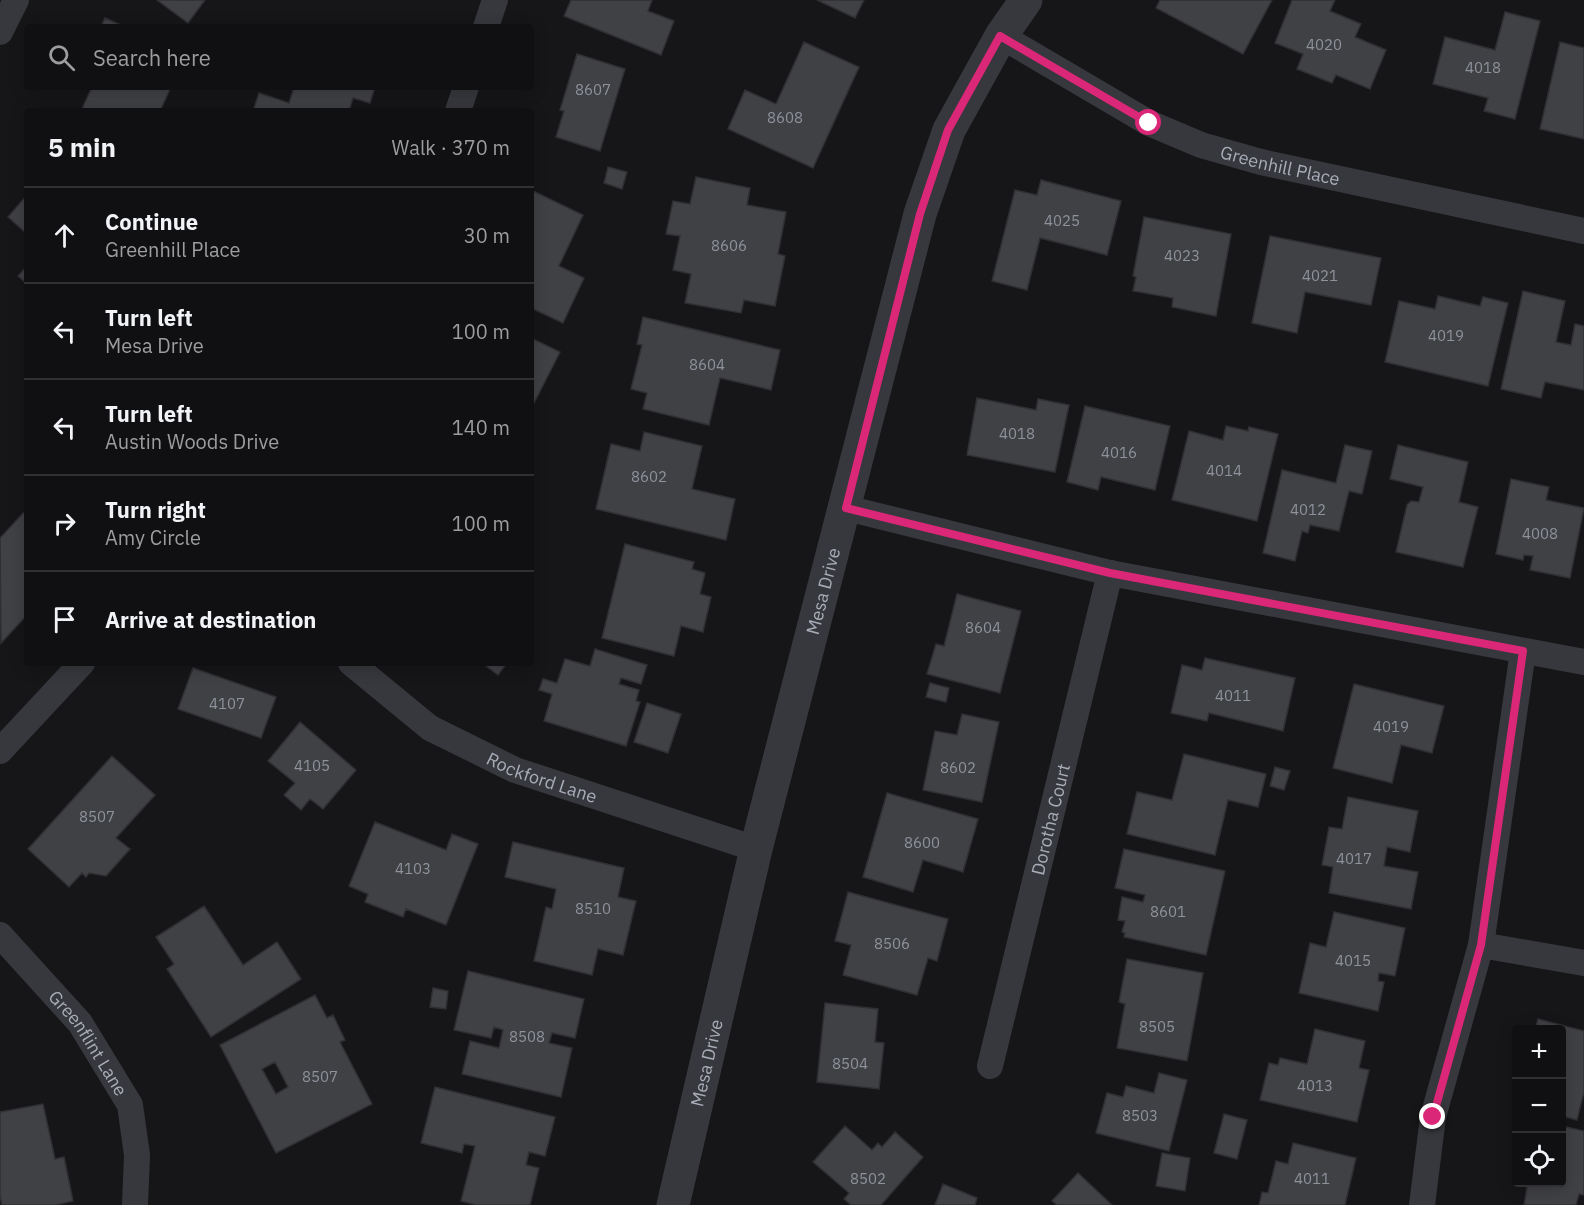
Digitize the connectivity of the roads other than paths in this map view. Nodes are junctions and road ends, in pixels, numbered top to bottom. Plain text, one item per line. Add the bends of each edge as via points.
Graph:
1 (16, 0) edge
2 (495, 0) edge
3 (1026, 0) edge
4 (487, 24) edge
5 (0, 32) edge
6 (1000, 36) junction
7 (465, 90) edge
8 (459, 108) edge
9 (1584, 231) edge
10 (846, 508) junction
11 (1110, 573) junction
12 (1523, 651) junction
13 (1584, 662) edge
14 (78, 666) edge
15 (355, 666) edge
16 (0, 752) edge
17 (756, 849) junction
18 (0, 935) edge
19 (1481, 945) junction
20 (1584, 963) edge
21 (990, 1066) dead end
22 (135, 1205) edge
23 (673, 1205) edge
24 (1422, 1205) edge

1 - 5 street
2 - 4 street
3 - 6 street, Mesa Drive
6 - 9 street, Greenhill Place via 1149,123 1201,145 1261,162
6 - 10 street, Mesa Drive via 948,130 924,203
7 - 8 street
10 - 11 street
10 - 17 street, Mesa Drive
11 - 12 street
11 - 21 street, Dorotha Court
12 - 13 street
12 - 19 street
14 - 16 street
15 - 17 street, Rockford Lane via 430,728 515,770
17 - 23 street, Mesa Drive
18 - 22 street, Greenflint Lane via 80,1023 130,1105 137,1155
19 - 20 street
19 - 24 street via 1433,1117

